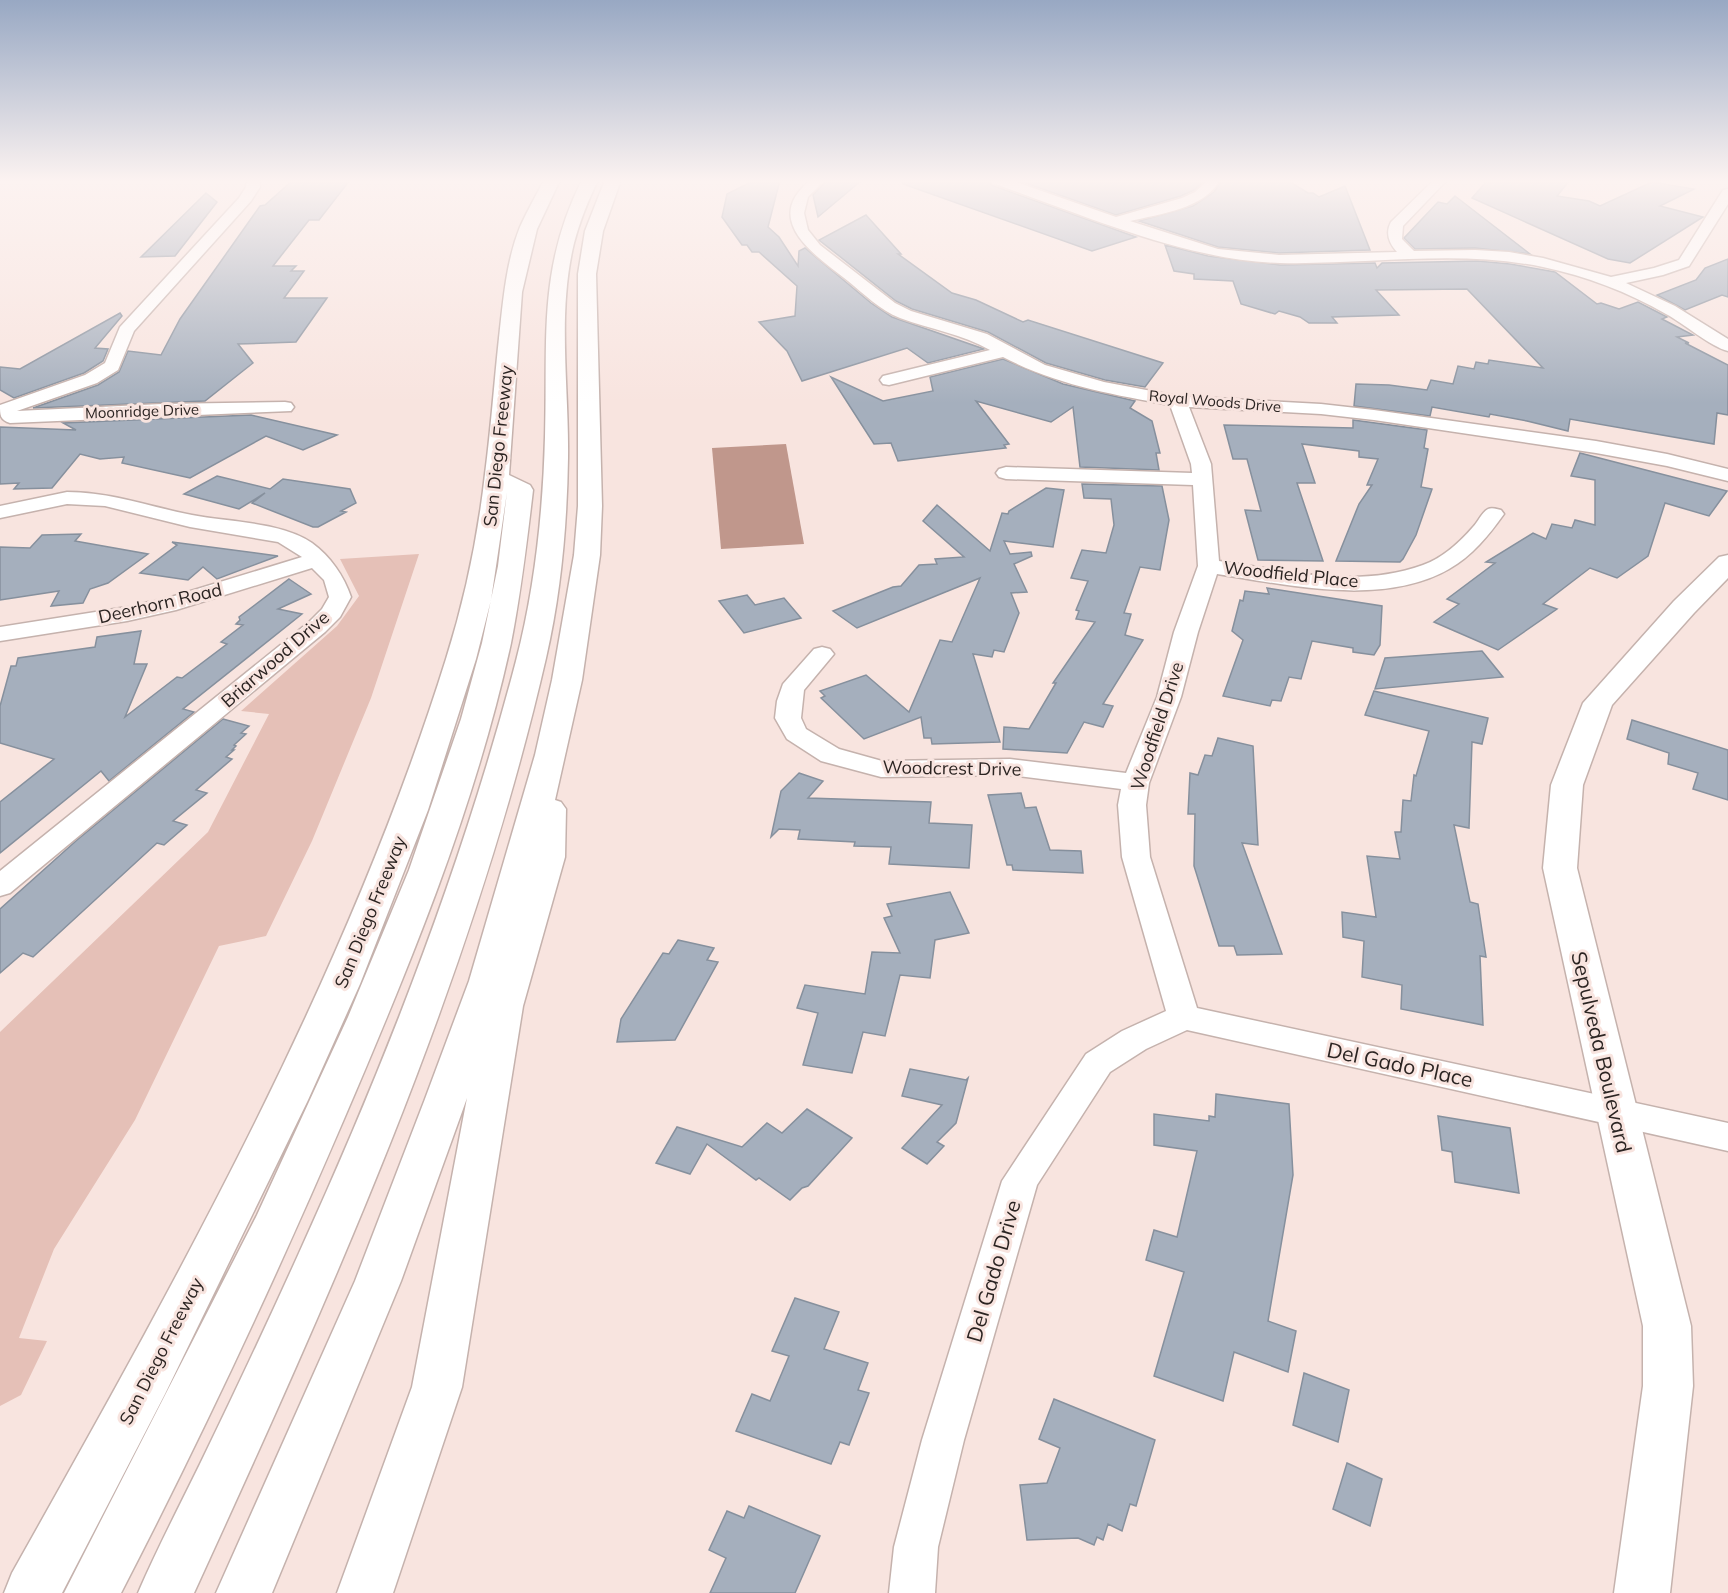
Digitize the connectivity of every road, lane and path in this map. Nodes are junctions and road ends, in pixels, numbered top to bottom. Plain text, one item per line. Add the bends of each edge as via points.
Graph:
1 (193, 254) edge
2 (522, 254) edge
3 (564, 254) edge
4 (590, 254) edge
5 (823, 254) edge
6 (1230, 254) edge
7 (1453, 254) edge
8 (1480, 254) edge
9 (1690, 254) edge
10 (1410, 255) joint
11 (1611, 282) junction
12 (1728, 345) edge
13 (1005, 351) junction
14 (889, 380) dead end
15 (1178, 401) junction
16 (285, 407) dead end
17 (0, 411) edge
18 (0, 417) edge
19 (1006, 473) dead end
20 (1728, 475) edge
21 (497, 478) junction
22 (1203, 478) junction
23 (0, 512) edge
24 (1494, 514) dead end
25 (316, 560) junction
26 (1728, 562) edge
27 (1209, 566) junction
28 (0, 634) edge
29 (822, 654) dead end
30 (551, 755) junction
31 (1136, 783) junction
32 (0, 886) edge
33 (1184, 1017) junction
34 (1616, 1114) junction
35 (1728, 1137) edge
36 (32, 1593) edge
37 (92, 1593) edge
38 (166, 1593) edge
39 (244, 1593) edge
40 (365, 1593) edge
41 (912, 1593) edge
42 (1642, 1593) edge

1 - 17 street via 126,330 112,366 91,379
2 - 21 main road, San Diego Freeway via 513,292
3 - 38 main road via 558,291 551,545 532,653 506,758 421,1012 373,1131 224,1472
4 - 30 main road via 587,555
5 - 13 street, Royal Woods Drive via 889,306 981,338
6 - 10 street via 1257,259
7 - 10 street
8 - 11 street via 1563,266
9 - 11 street via 1684,263
11 - 12 street via 1649,298
13 - 14 street
13 - 15 street, Royal Woods Drive via 1065,377
15 - 20 street, Royal Woods Drive via 1374,415 1596,447
15 - 22 street, Woodfield Drive
16 - 18 street, Moonridge Drive
19 - 22 street
21 - 36 main road, San Diego Freeway via 479,590 461,659 411,810 341,984 214,1248
21 - 37 main road via 520,490 510,569 489,675 394,959 303,1167 168,1449
22 - 27 street, Woodfield Drive
23 - 25 street, Briarwood Drive via 67,498 105,500 190,521 284,537
24 - 27 street, Woodfield Place via 1476,538 1456,554 1434,568 1405,578 1363,583 1314,581
25 - 28 street, Deerhorn Road via 176,603
25 - 32 street, Briarwood Drive via 334,578 340,597 332,612
26 - 34 main road, Sepulveda Boulevard via 1598,704 1567,785 1560,868
27 - 31 street, Woodfield Drive via 1169,697
29 - 31 street, Woodcrest Drive via 792,689 788,718 796,734 830,755 881,769 1010,767
30 - 39 main road via 488,981 446,1099 378,1281
30 - 40 main road via 548,856 504,1006 437,1387
31 - 33 street, Woodfield Drive via 1132,805 1136,857
33 - 34 street, Del Gado Place
33 - 41 street, Del Gado Drive via 1134,1040 1098,1063 1020,1180 943,1440 916,1547
34 - 35 street, Del Gado Place
34 - 42 main road, Sepulveda Boulevard via 1667,1326 1668,1386

